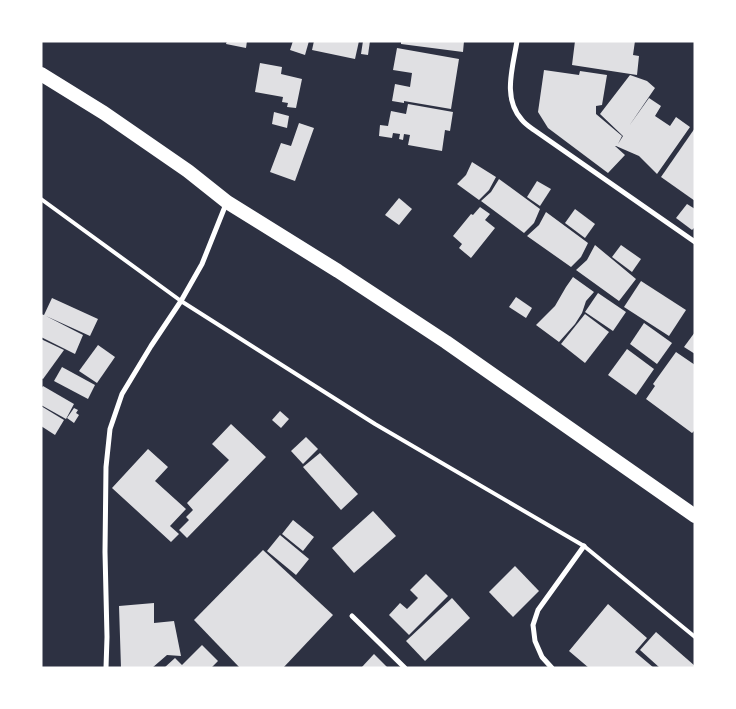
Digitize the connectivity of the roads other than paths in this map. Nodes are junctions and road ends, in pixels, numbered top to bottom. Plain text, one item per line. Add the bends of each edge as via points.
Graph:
1 (517, 41) edge
2 (41, 74) edge
3 (41, 198) edge
4 (227, 202) junction
5 (695, 242) edge
6 (181, 301) junction
7 (695, 516) edge
8 (584, 546) junction
9 (352, 616) dead end
10 (695, 637) edge
11 (106, 668) edge
12 (404, 668) edge
13 (552, 668) edge

1 - 5 street via 510,87 512,102 521,119
2 - 4 highway via 104,114
3 - 6 lane
4 - 6 street via 202,264
4 - 7 highway via 446,342
6 - 8 lane via 375,424
6 - 11 street via 122,394 110,429 106,467
8 - 10 lane
8 - 13 street via 538,610 533,624 535,641 542,657
9 - 12 street

